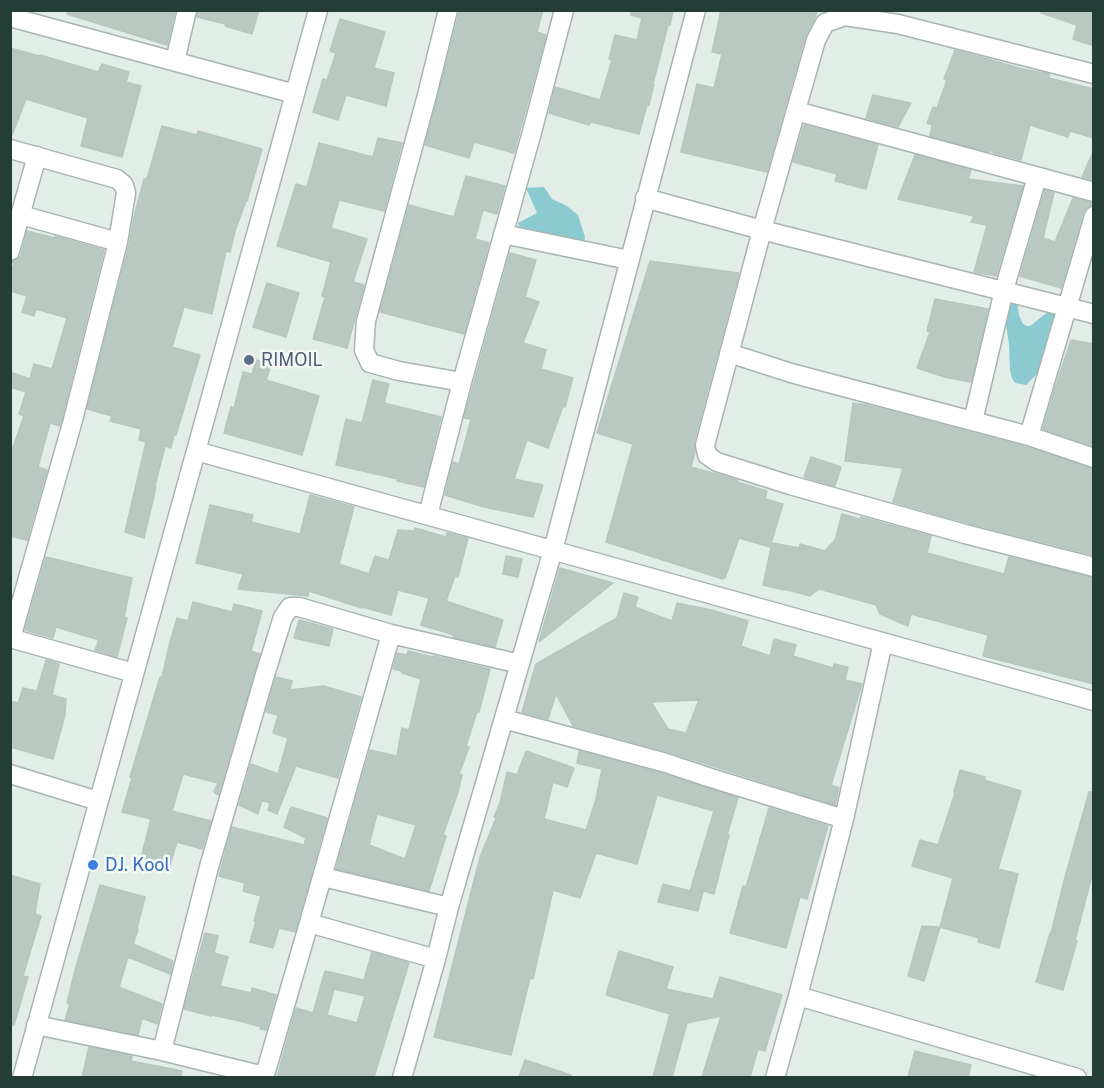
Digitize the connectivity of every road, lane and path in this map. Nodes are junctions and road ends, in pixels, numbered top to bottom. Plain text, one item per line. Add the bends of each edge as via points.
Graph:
1 (187, 10) edge
2 (318, 10) edge
3 (448, 10) edge
4 (564, 10) edge
5 (696, 10) edge
6 (10, 17) edge
7 (175, 62) junction
8 (1094, 74) edge
9 (295, 94) junction
10 (796, 111) junction
11 (10, 149) edge
12 (37, 156) junction
13 (1037, 177) junction
14 (1094, 192) edge
15 (645, 198) junction
16 (21, 215) junction
17 (1094, 216) edge
18 (762, 230) junction
19 (503, 234) junction
20 (118, 242) junction
21 (10, 251) edge
22 (628, 260) junction
23 (1004, 290) junction
24 (1067, 307) junction
25 (1094, 314) edge
26 (729, 353) junction
27 (462, 382) junction
28 (973, 421) junction
29 (1029, 436) junction
30 (196, 451) junction
31 (1094, 458) edge
32 (428, 515) junction
33 (553, 550) junction
34 (1094, 567) edge
35 (17, 590) edge
36 (391, 634) junction
37 (11, 638) edge
38 (883, 642) junction
39 (520, 664) junction
40 (134, 673) junction
41 (1094, 700) edge
42 (504, 719) junction
43 (10, 774) edge
44 (98, 801) junction
45 (844, 819) junction
46 (323, 877) junction
47 (449, 907) junction
48 (309, 923) junction
49 (436, 959) junction
50 (798, 996) junction
51 (36, 1024) junction
52 (162, 1051) junction
53 (21, 1077) edge
54 (264, 1077) edge
55 (402, 1077) edge
56 (775, 1077) edge
57 (1077, 1077) edge

1 - 7 street
2 - 9 street
3 - 27 street via 366,321 364,350 370,363
4 - 19 street
5 - 15 street
6 - 7 street
7 - 9 street
8 - 10 street via 898,24 845,16 825,23 816,40
9 - 30 street
10 - 13 street
10 - 18 street
11 - 12 street
12 - 16 street
12 - 20 street via 124,184
13 - 14 street
13 - 23 street
15 - 18 street
15 - 22 street
16 - 20 street
16 - 21 street
17 - 24 street
18 - 23 street
18 - 26 street
19 - 22 street
19 - 27 street
20 - 35 street via 73,420
22 - 33 street
23 - 24 street
23 - 28 street
24 - 25 street
24 - 29 street
26 - 28 street
26 - 34 street via 705,445 707,455 717,462
27 - 32 street
28 - 29 street
29 - 31 street
30 - 32 street
30 - 40 street
32 - 33 street
33 - 38 street
33 - 39 street
35 - 37 street
36 - 39 street
36 - 46 street
36 - 52 street via 299,606 290,607 283,617 209,867
37 - 40 street
38 - 41 street
38 - 45 street
39 - 42 street
40 - 44 street
42 - 45 street via 666,763
42 - 47 street
43 - 44 street
44 - 51 street
45 - 50 street
46 - 47 street
46 - 48 street
47 - 49 street
48 - 49 street
48 - 54 street
49 - 55 street
50 - 56 street
50 - 57 street
51 - 52 street
51 - 53 street
52 - 54 street

